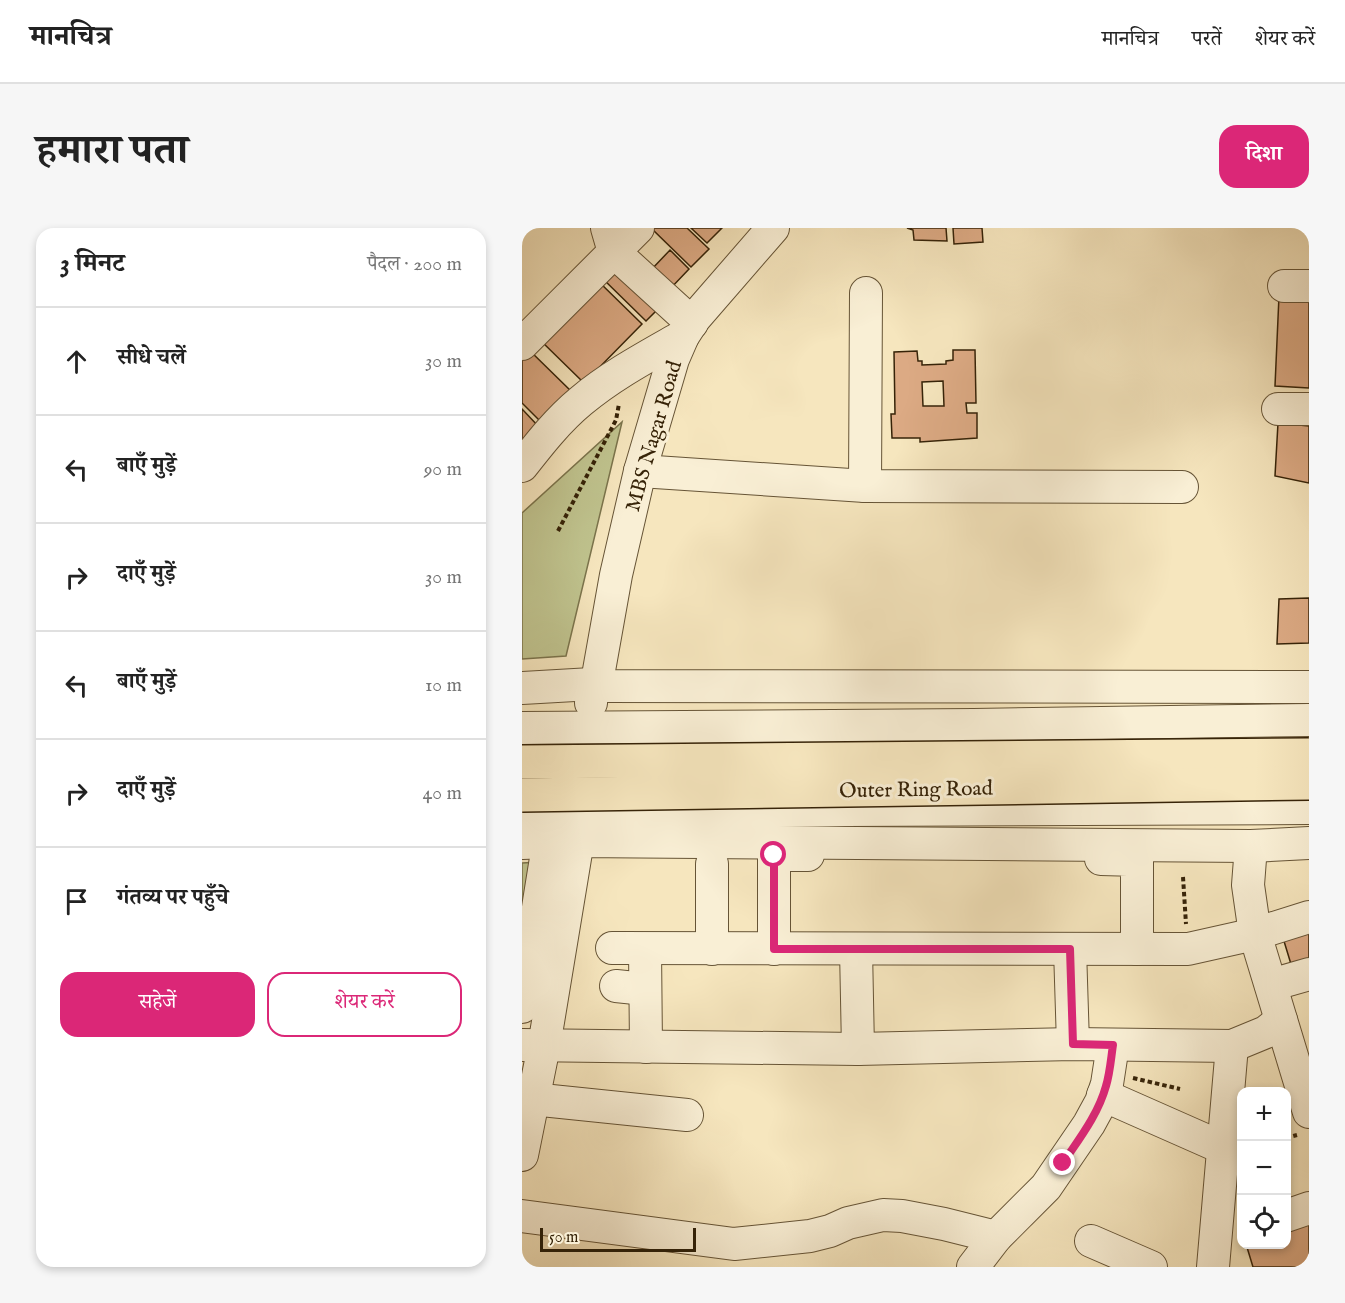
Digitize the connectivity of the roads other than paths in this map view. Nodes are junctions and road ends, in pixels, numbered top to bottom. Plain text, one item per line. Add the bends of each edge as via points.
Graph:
1 (638, 228) edge
2 (773, 228) edge
3 (610, 240) edge
4 (866, 293) dead end
5 (687, 329) junction
6 (524, 331) edge
7 (1278, 409) dead end
8 (1309, 409) edge
9 (522, 466) edge
10 (640, 471) junction
11 (865, 486) junction
12 (1182, 487) dead end
13 (599, 682) junction
14 (1309, 687) edge
15 (522, 688) edge
16 (1309, 720) edge
17 (846, 726) junction
18 (596, 727) junction
19 (522, 728) edge
20 (1309, 754) edge
21 (522, 762) edge
22 (1309, 783) edge
23 (522, 795) edge
24 (1309, 807) edge
25 (845, 810) junction
26 (522, 815) edge
27 (557, 831) edge
28 (1309, 843) edge
29 (1251, 846) junction
30 (712, 864) dead end
31 (1309, 917) edge
32 (1255, 934) junction
33 (612, 948) dead end
34 (645, 949) junction
35 (712, 949) junction
36 (774, 949) junction
37 (856, 949) junction
38 (1070, 949) junction
39 (1137, 949) junction
40 (1309, 974) edge
41 (1271, 986) junction
42 (522, 1007) edge
43 (1291, 1023) edge
44 (1073, 1044) junction
45 (533, 1045) edge
46 (1232, 1046) junction
47 (646, 1047) junction
48 (858, 1049) junction
49 (1108, 1071) junction
50 (1307, 1097) edge
51 (531, 1103) junction
52 (687, 1115) dead end
53 (1223, 1148) junction
54 (522, 1155) edge
55 (1309, 1208) edge
56 (1291, 1215) edge
57 (522, 1216) edge
58 (1229, 1231) edge
59 (996, 1237) junction
60 (1091, 1241) dead end
61 (734, 1256) edge
62 (973, 1267) edge
63 (1151, 1267) edge
64 (1213, 1267) edge

1 - 3 street
2 - 5 street, MBS Nagar Road
3 - 5 street
3 - 6 street
4 - 11 street
5 - 9 street via 581,401 551,429
5 - 10 street, MBS Nagar Road
7 - 8 street
10 - 11 street
10 - 13 street, MBS Nagar Road via 616,575
11 - 12 street
13 - 14 street
13 - 15 street
13 - 18 street, MBS Nagar Road
16 - 17 street
17 - 18 street
17 - 25 street
18 - 19 street
20 - 21 main road, Outer Ring Road, bridge
22 - 23 main road, Outer Ring Road, bridge
24 - 25 street, Outer Ring Road
25 - 27 street, Outer Ring Road
26 - 27 street, Outer Ring Road
27 - 29 street
27 - 42 street
27 - 45 street
28 - 29 street
29 - 32 street via 1248,885
30 - 35 street
31 - 32 street
32 - 39 street via 1188,949
32 - 41 street
33 - 34 street
34 - 35 street
34 - 47 street via 631,988
35 - 36 street
36 - 37 street
36 - 39 street via 774,855 1137,860
37 - 38 street
37 - 48 street
38 - 39 street
38 - 44 street
40 - 41 street
41 - 43 street
43 - 46 street
43 - 50 street
44 - 48 street
44 - 49 street
45 - 47 street
45 - 51 street
46 - 49 street
46 - 53 street
47 - 48 street
49 - 53 street
49 - 59 street via 1089,1124 1046,1187
51 - 52 street
51 - 54 street
53 - 58 street
55 - 56 street
57 - 61 street
58 - 64 street
59 - 61 street via 883,1215
59 - 62 street
60 - 63 street

